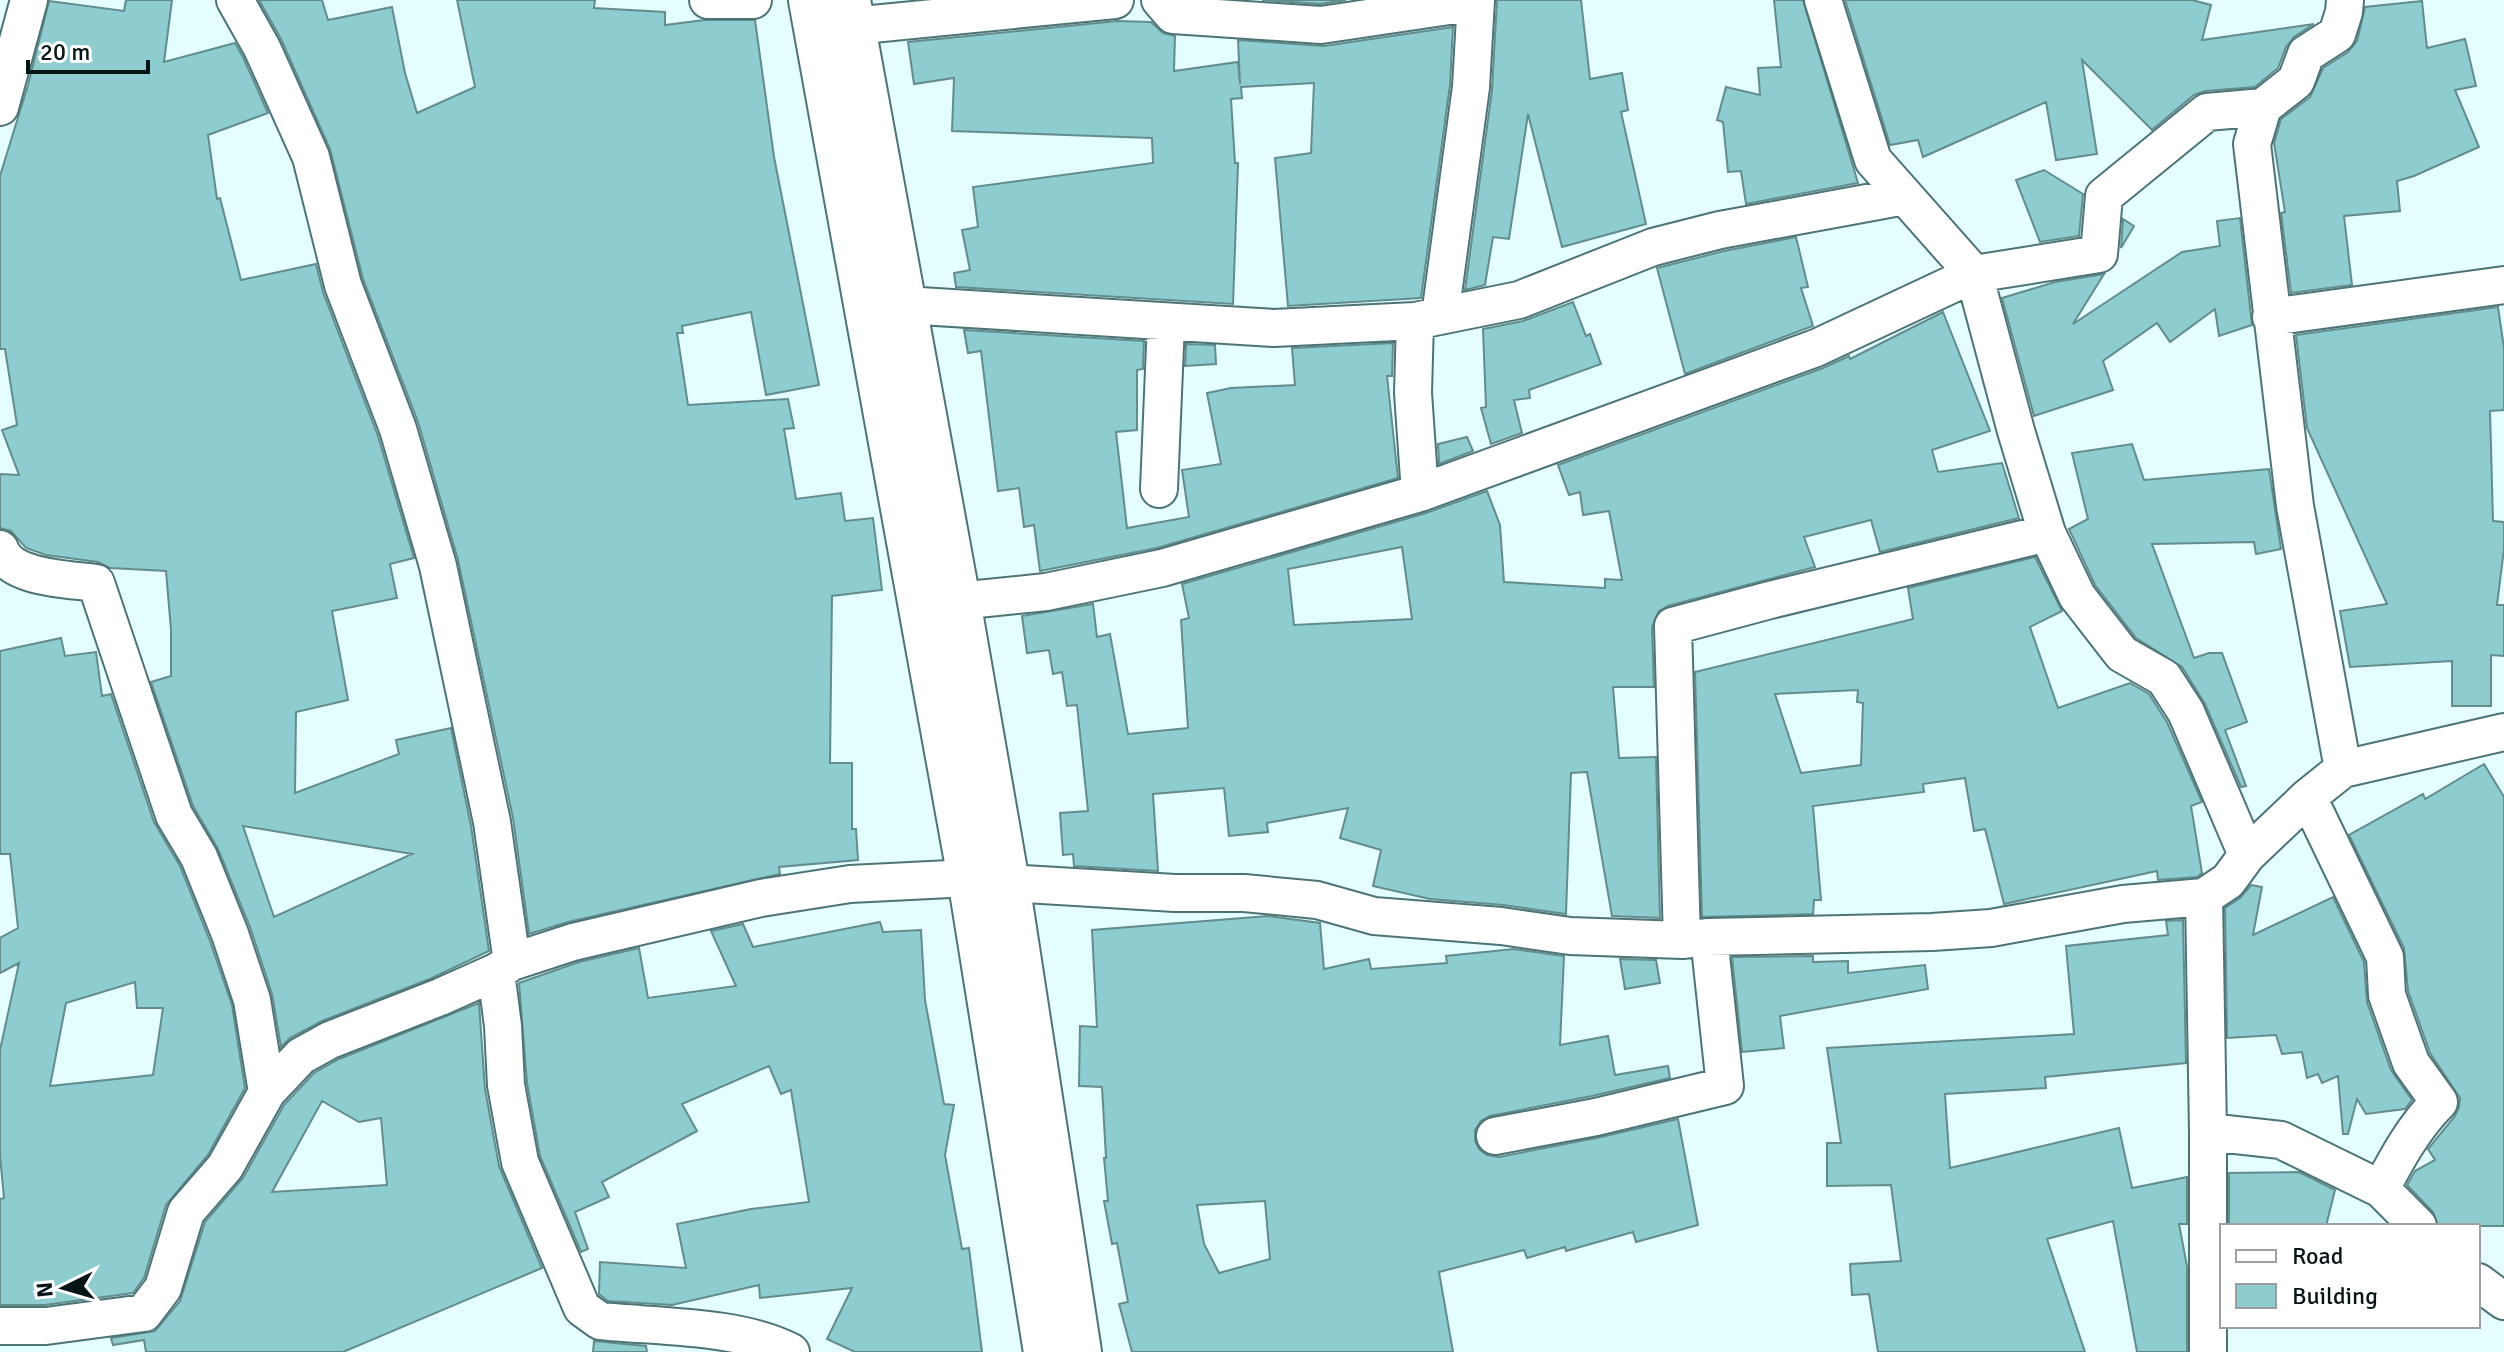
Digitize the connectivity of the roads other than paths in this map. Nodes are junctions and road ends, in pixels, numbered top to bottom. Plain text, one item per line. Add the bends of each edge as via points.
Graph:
1 (29, 0) edge
2 (235, 0) edge
3 (708, 0) edge
4 (753, 0) edge
5 (811, 0) edge
6 (1115, 0) edge
7 (1160, 0) edge
8 (1823, 0) edge
9 (2345, 0) edge
10 (1476, 1) edge
11 (850, 13) edge
12 (0, 107) edge
13 (2263, 107) junction
14 (1905, 196) junction
15 (1974, 274) junction
16 (2504, 285) edge
17 (904, 305) junction
18 (2271, 317) junction
19 (1427, 319) junction
20 (1166, 322) junction
21 (1159, 489) dead end
22 (1420, 493) junction
23 (2047, 533) junction
24 (0, 549) edge
25 (958, 601) junction
26 (2504, 732) edge
27 (2343, 769) junction
28 (2308, 797) junction
29 (2247, 855) junction
30 (988, 880) junction
31 (2204, 897) junction
32 (1695, 939) junction
33 (504, 967) junction
34 (267, 1092) junction
35 (2208, 1132) junction
36 (1495, 1136) dead end
37 (2381, 1189) junction
38 (2416, 1224) edge
39 (2480, 1283) edge
40 (2504, 1301) edge
41 (0, 1326) edge
42 (791, 1352) edge
43 (1046, 1352) edge
44 (1079, 1352) edge
45 (2208, 1352) edge

1 - 12 street
2 - 33 street via 311,157 343,285 398,429 430,535 492,822
3 - 4 street
5 - 30 street
6 - 11 street
7 - 10 street via 1173,15 1321,25
8 - 14 street via 1873,160
9 - 13 street via 2337,34 2306,54 2296,81
10 - 19 street via 1471,87
11 - 17 street
13 - 15 street via 2207,112 2104,196 2099,254
13 - 18 street via 2252,144
14 - 15 street
14 - 19 street via 1653,247 1519,300
15 - 22 street via 1816,348
15 - 23 street
16 - 18 street
17 - 20 street
17 - 25 street
18 - 27 street via 2295,506
19 - 20 street via 1274,328
19 - 22 street via 1413,393
20 - 21 street
22 - 25 street via 1162,568 1046,592
23 - 29 street via 2077,596 2122,654 2164,678 2186,712
23 - 32 street via 1673,626
24 - 34 street via 25,572 96,583 174,815 199,857 230,934 252,1000
25 - 30 street
26 - 27 street
27 - 28 street
28 - 29 street
28 - 37 street via 2385,957 2387,995 2411,1063 2439,1102
29 - 31 street via 2228,881
30 - 32 street via 1244,893 1317,900 1374,916 1570,936
30 - 33 street via 850,884 761,898 573,942
30 - 43 street
30 - 44 street
31 - 32 street via 2123,904 1991,928
31 - 35 street
32 - 36 street via 1725,1086
33 - 34 street via 330,1040 301,1056
33 - 42 street via 506,1085 520,1162 582,1308 600,1321 746,1335
34 - 41 street via 225,1167 186,1212 163,1288 144,1313 46,1326
35 - 37 street via 2281,1140
35 - 45 street
37 - 38 street
39 - 40 street

